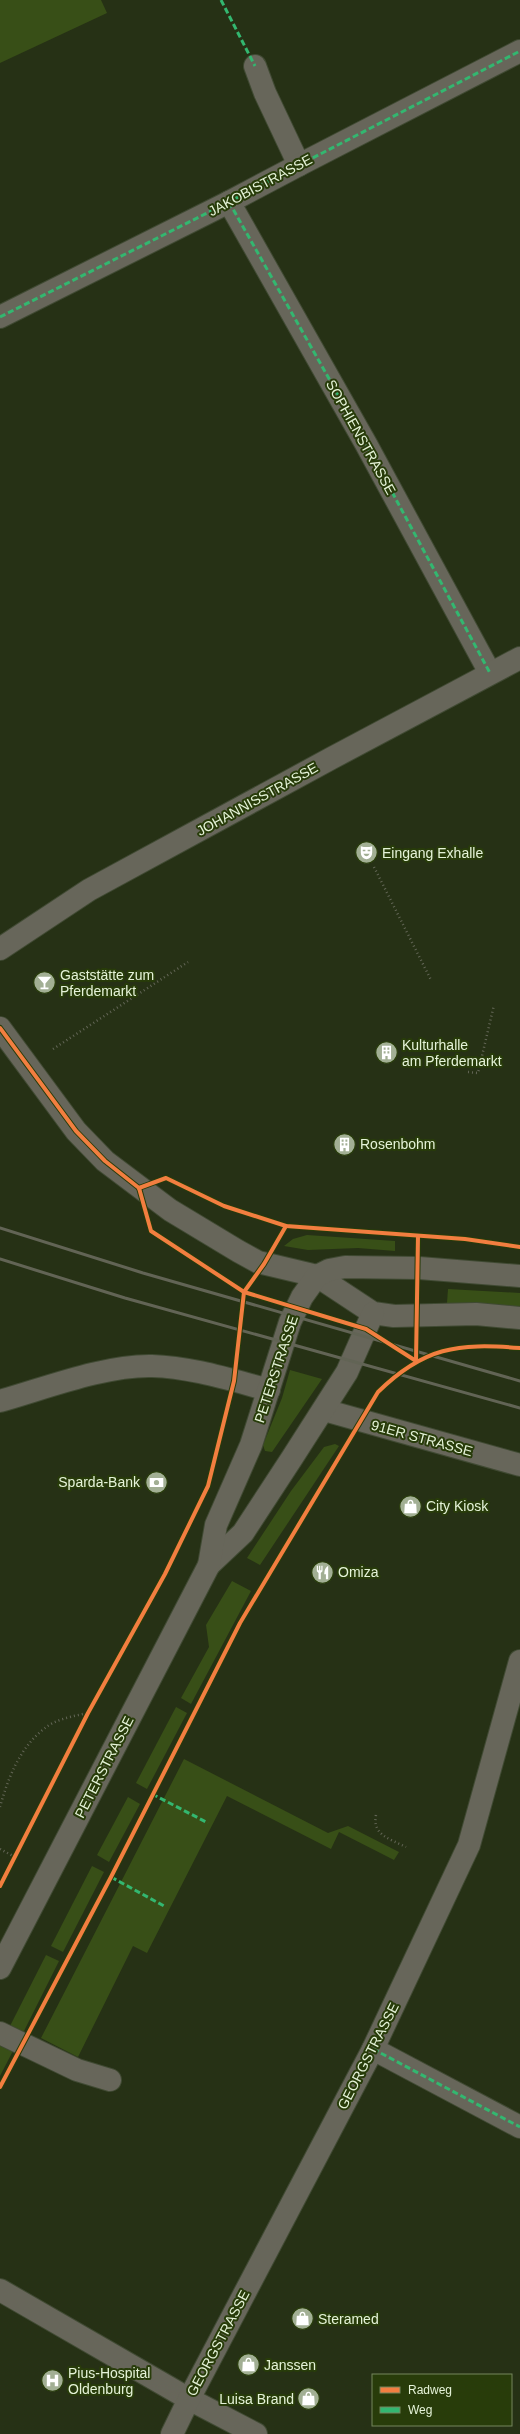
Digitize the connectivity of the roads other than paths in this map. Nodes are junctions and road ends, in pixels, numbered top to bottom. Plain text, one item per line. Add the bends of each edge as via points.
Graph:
1 (520, 51) edge
2 (255, 66) dead end
3 (299, 164) junction
4 (229, 202) junction
5 (0, 317) edge
6 (520, 658) edge
7 (490, 673) junction
8 (0, 949) edge
9 (0, 1028) edge
10 (317, 1276) junction
11 (520, 1276) edge
12 (373, 1313) junction
13 (520, 1318) edge
14 (269, 1390) junction
15 (0, 1401) edge
16 (324, 1410) junction
17 (520, 1465) edge
18 (209, 1565) junction
19 (520, 1661) edge
20 (0, 1968) edge
21 (0, 2033) edge
22 (373, 2049) junction
23 (110, 2080) dead end
24 (520, 2127) edge
25 (0, 2290) edge
26 (189, 2399) junction
27 (172, 2434) edge
28 (256, 2434) edge

1 - 3 street, JAKOBISTRASSE
2 - 3 street via 265,94
3 - 4 street, JAKOBISTRASSE
4 - 5 street, JAKOBISTRASSE
4 - 7 street, SOPHIENSTRASSE via 366,444
6 - 7 street, JOHANNISSTRASSE
7 - 8 street, JOHANNISSTRASSE via 89,890
9 - 10 street via 76,1131 105,1161 139,1188 251,1259
10 - 11 street via 329,1270 345,1267 419,1268
10 - 12 street
10 - 14 street, PETERSTRASSE via 302,1297 290,1322
12 - 13 street via 394,1316 476,1314
12 - 16 street, PETERSTRASSE via 347,1372
14 - 15 street via 192,1371 151,1366 106,1371
14 - 18 street, PETERSTRASSE via 251,1445 216,1524
16 - 17 street, 91ER STRASSE
16 - 18 street, PETERSTRASSE via 243,1533
18 - 20 street, PETERSTRASSE
19 - 22 street, GEORGSTRASSE via 469,1845
21 - 23 street via 77,2070
22 - 24 street
22 - 26 street, GEORGSTRASSE
25 - 26 street
26 - 27 street, GEORGSTRASSE
26 - 28 street

